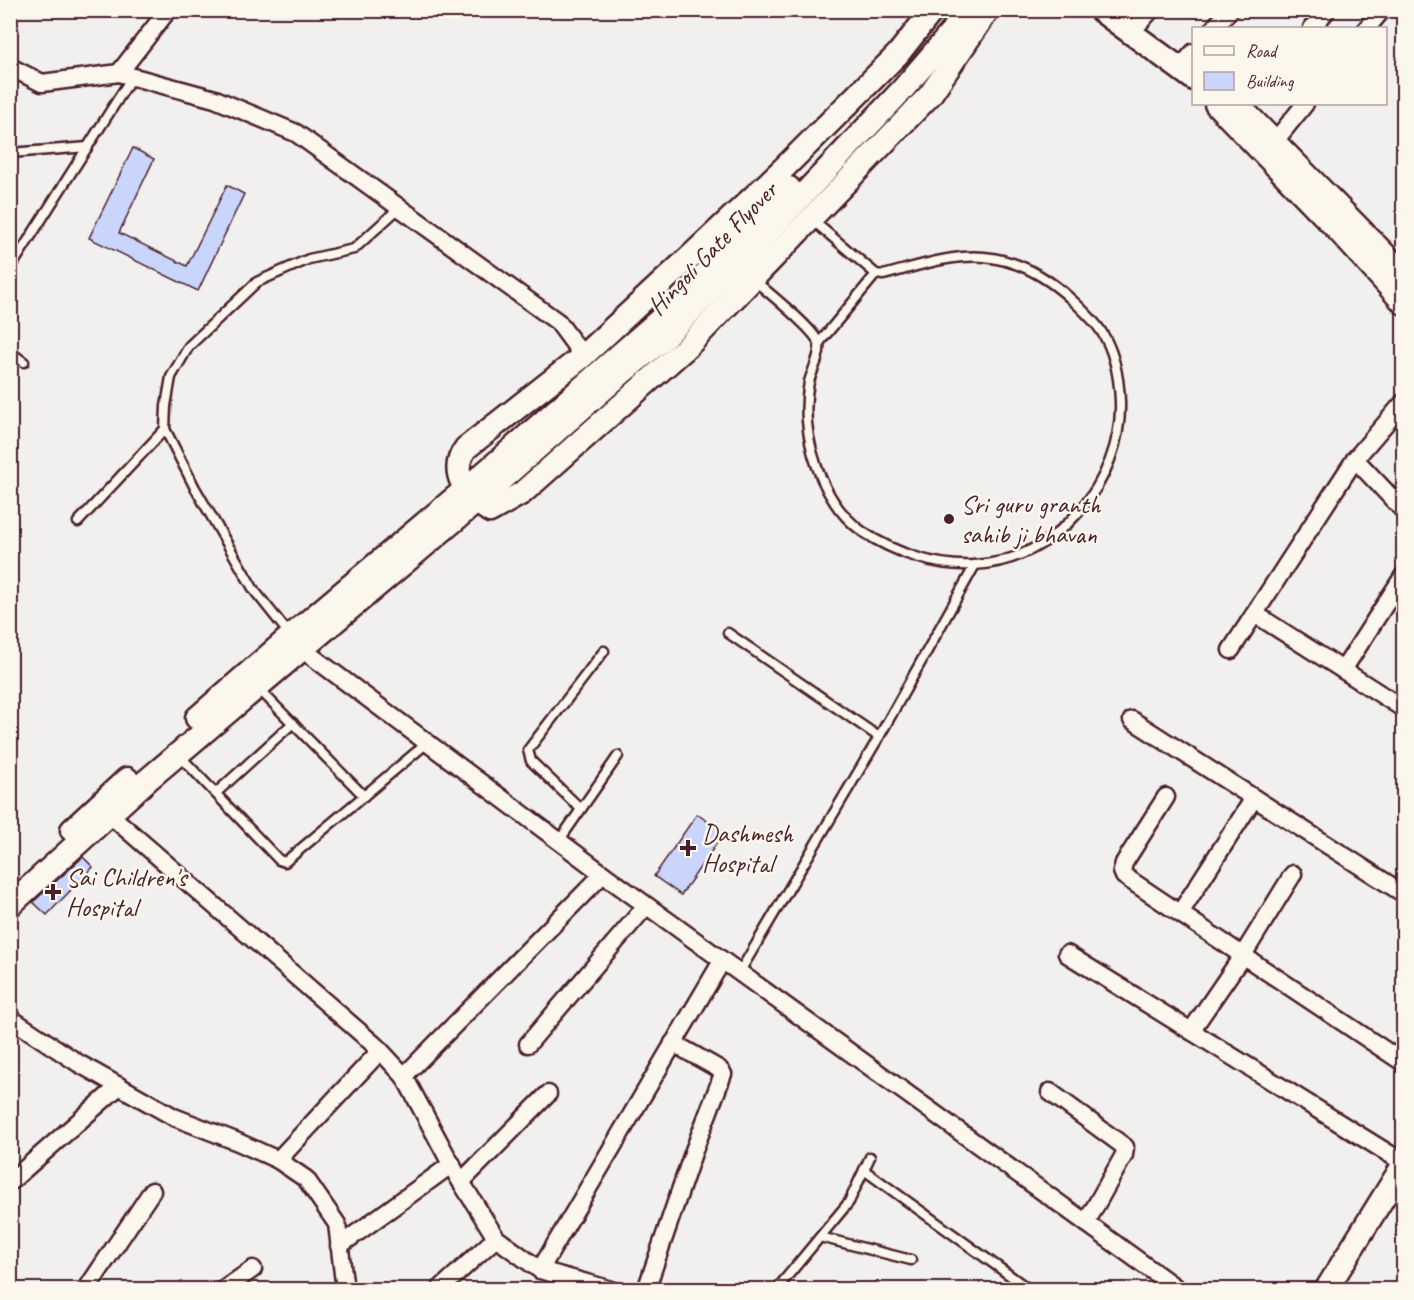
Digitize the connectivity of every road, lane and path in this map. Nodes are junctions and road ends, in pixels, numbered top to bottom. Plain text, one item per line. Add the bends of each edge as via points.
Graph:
1 (168, 10) edge
2 (933, 10) edge
3 (951, 10) edge
4 (967, 10) edge
5 (988, 10) edge
6 (1100, 10) edge
7 (1151, 10) edge
8 (1230, 10) edge
9 (1327, 10) edge
10 (1382, 10) edge
11 (1215, 27) edge
12 (1313, 27) edge
13 (1368, 27) edge
14 (1130, 33) junction
15 (1192, 58) edge
16 (10, 67) edge
17 (1186, 74) edge
18 (125, 75) junction
19 (1217, 105) edge
20 (1304, 105) edge
21 (1244, 106) edge
22 (1275, 141) junction
23 (87, 147) junction
24 (10, 153) edge
25 (798, 190) junction
26 (399, 208) junction
27 (811, 218) junction
28 (10, 269) edge
29 (876, 274) junction
30 (1404, 274) edge
31 (753, 279) junction
32 (1404, 303) edge
33 (819, 343) junction
34 (10, 352) edge
35 (583, 356) junction
36 (24, 362) dead end
37 (1404, 402) edge
38 (165, 429) junction
39 (1355, 459) junction
40 (471, 495) junction
41 (1404, 511) edge
42 (78, 522) dead end
43 (975, 565) junction
44 (1404, 575) edge
45 (1255, 614) junction
46 (728, 633) dead end
47 (296, 642) junction
48 (1231, 650) dead end
49 (604, 651) dead end
50 (1343, 670) junction
51 (257, 687) junction
52 (1404, 709) edge
53 (1132, 720) dead end
54 (293, 723) junction
55 (879, 737) junction
56 (427, 743) junction
57 (178, 754) junction
58 (618, 756) dead end
59 (216, 793) junction
60 (364, 796) junction
61 (1166, 797) dead end
62 (1254, 798) junction
63 (581, 809) junction
64 (104, 810) junction
65 (559, 842) junction
66 (603, 874) junction
67 (1293, 874) dead end
68 (10, 886) edge
69 (1404, 894) edge
70 (10, 905) edge
71 (646, 906) junction
72 (1180, 913) junction
73 (1067, 954) dead end
74 (1243, 955) junction
75 (722, 960) junction
76 (739, 972) junction
77 (10, 1018) edge
78 (1191, 1031) junction
79 (673, 1043) junction
80 (528, 1044) dead end
81 (380, 1051) junction
82 (1404, 1062) edge
83 (404, 1076) junction
84 (119, 1086) junction
85 (1050, 1092) dead end
86 (548, 1094) dead end
87 (870, 1157) dead end
88 (278, 1160) junction
89 (1404, 1163) edge
90 (452, 1164) junction
91 (864, 1170) junction
92 (10, 1182) edge
93 (462, 1182) junction
94 (152, 1191) dead end
95 (1086, 1223) junction
96 (820, 1237) junction
97 (496, 1238) junction
98 (339, 1246) junction
99 (911, 1260) dead end
100 (254, 1269) dead end
101 (540, 1270) junction
102 (86, 1290) edge
103 (223, 1290) edge
104 (345, 1290) edge
105 (439, 1290) edge
106 (612, 1290) edge
107 (646, 1290) edge
108 (776, 1290) edge
109 (1029, 1290) edge
110 (1179, 1290) edge
111 (1326, 1290) edge

1 - 18 street
2 - 35 main road via 898,54 784,168
3 - 25 main road, Hingoli Gate Flyover
4 - 25 main road, Hingoli Gate Flyover via 903,89
5 - 27 main road via 930,95
6 - 14 main road
7 - 14 street
8 - 11 street
9 - 12 street
10 - 13 street
14 - 17 main road
15 - 17 street
16 - 18 street via 42,83
18 - 23 lane
18 - 26 street via 215,99 296,133
19 - 32 main road
20 - 22 street
21 - 22 main road
22 - 30 main road
23 - 24 lane
23 - 28 lane
25 - 40 main road, Hingoli Gate Flyover via 670,332
26 - 35 street via 558,322
26 - 38 lane via 359,247 309,259 257,282 214,322 189,346 171,377
27 - 29 lane
27 - 31 main road
29 - 33 lane
29 - 43 lane via 952,259 983,257 1015,263 1042,276 1087,314 1114,357 1120,413 1116,442 1090,498 1065,527 1036,547 1003,560
31 - 33 lane via 810,330
31 - 40 main road via 680,354 522,493 490,511
33 - 43 lane via 806,415 812,453 841,510 861,530 914,556 937,563
34 - 36 lane
35 - 40 main road via 466,448 458,471
37 - 39 street
38 - 42 lane
38 - 47 lane via 254,590
39 - 41 street
39 - 45 street
40 - 47 main road, Hingoli Gate Flyover
43 - 55 lane
44 - 50 street
45 - 48 street
45 - 50 street
46 - 55 lane
47 - 51 main road
47 - 56 street
47 - 64 main road
49 - 63 lane via 528,750 531,762
50 - 52 street
51 - 54 lane
51 - 57 main road
53 - 62 street
54 - 59 lane
54 - 60 lane
55 - 76 lane
56 - 60 lane
56 - 65 street
57 - 59 lane
57 - 64 main road
58 - 63 lane
59 - 60 lane via 285,862
61 - 72 street via 1122,871
62 - 69 street
62 - 72 street
63 - 65 lane
64 - 68 main road
64 - 70 main road
64 - 81 street
65 - 66 street
66 - 71 street
66 - 83 street
67 - 74 street
71 - 75 street
71 - 80 street
72 - 74 street
73 - 78 street
74 - 78 street
74 - 82 street
75 - 76 street
75 - 79 street
76 - 95 street
77 - 84 street
78 - 89 street
79 - 101 street
79 - 107 street via 723,1074
81 - 83 street
81 - 88 street
83 - 90 street
84 - 88 street via 174,1117
84 - 92 street
85 - 95 street via 1125,1148
86 - 93 street
87 - 91 lane
88 - 98 street via 306,1179 337,1224
89 - 111 main road
90 - 93 street
90 - 98 street
91 - 96 lane via 849,1202
91 - 109 lane
93 - 97 street
94 - 102 street
95 - 110 street
96 - 99 lane
96 - 108 lane
97 - 101 street
97 - 105 street
98 - 104 street
100 - 103 street
101 - 106 street

